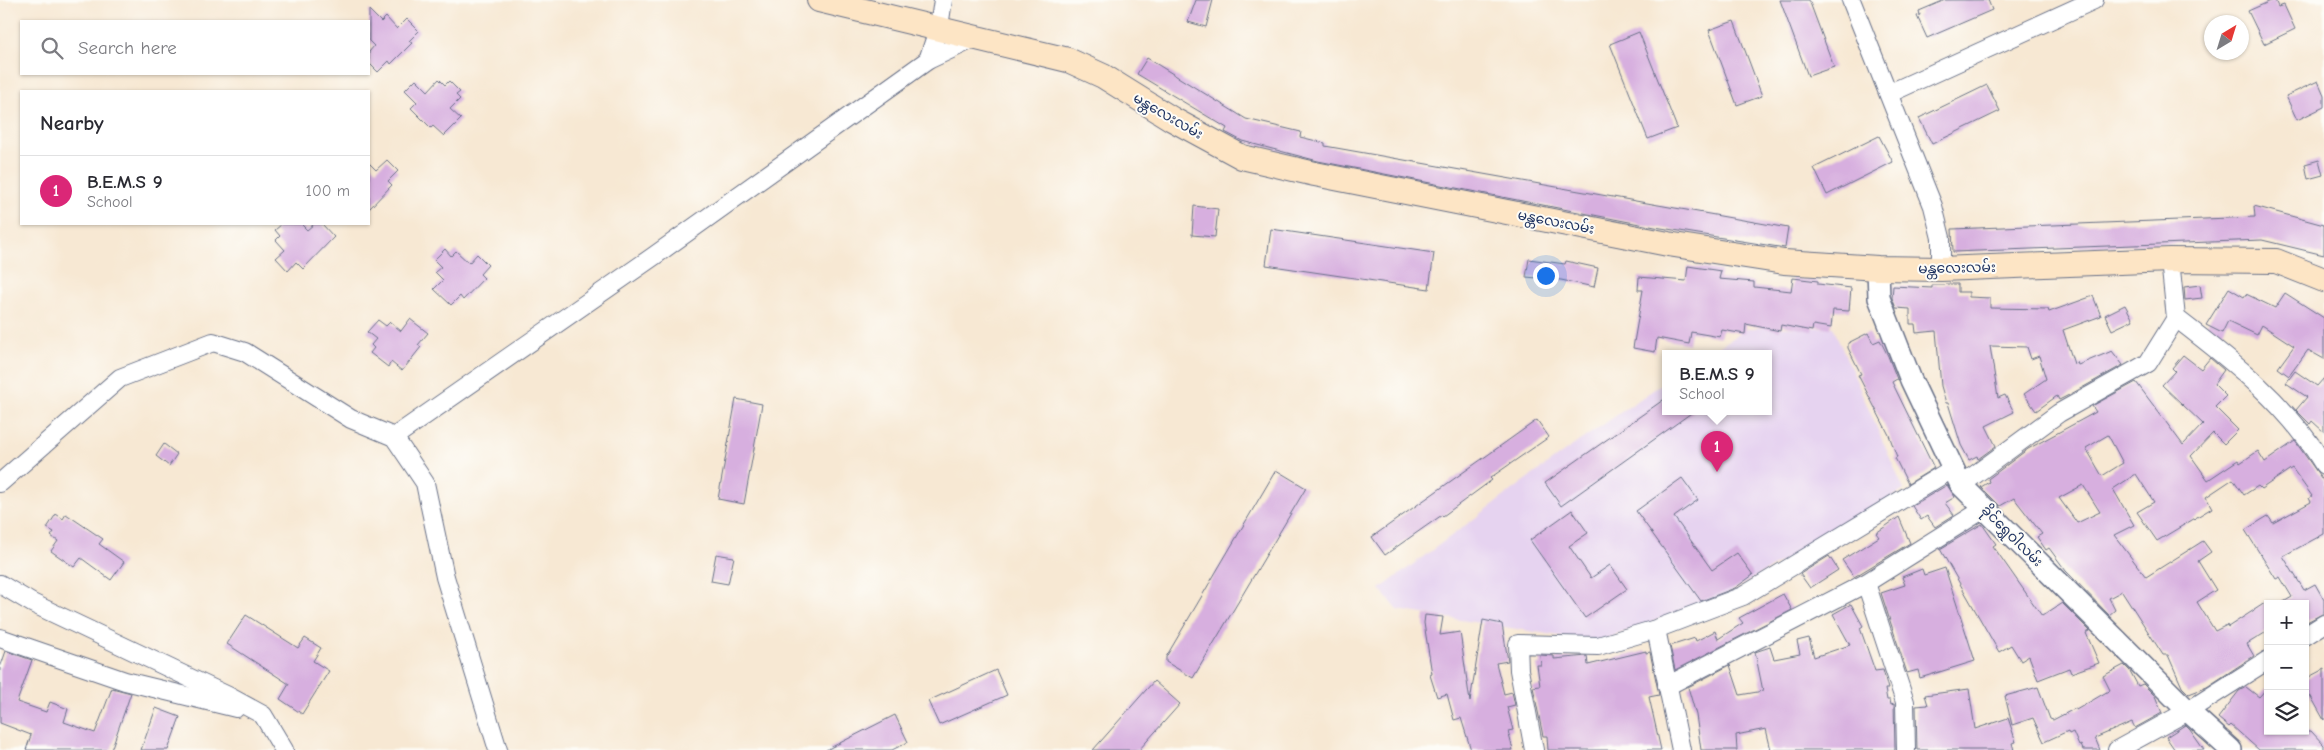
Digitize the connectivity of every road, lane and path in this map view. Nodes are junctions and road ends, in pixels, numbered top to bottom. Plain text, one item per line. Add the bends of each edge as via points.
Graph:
1 (819, 0) edge
2 (943, 0) edge
3 (1851, 0) edge
4 (2094, 0) edge
5 (938, 27) junction
6 (977, 37) junction
7 (928, 60) junction
8 (1890, 93) junction
9 (2170, 260) junction
10 (1878, 268) junction
11 (1941, 269) junction
12 (2324, 280) edge
13 (2176, 318) junction
14 (394, 436) junction
15 (2324, 465) edge
16 (1956, 477) junction
17 (0, 483) edge
18 (1984, 509) junction
19 (1866, 583) junction
20 (0, 584) edge
21 (2324, 624) edge
22 (1656, 629) junction
23 (2309, 633) edge
24 (0, 638) edge
25 (2264, 663) edge
26 (1667, 686) junction
27 (2188, 711) junction
28 (263, 715) junction
29 (284, 750) edge
30 (498, 750) edge
31 (1534, 750) edge
32 (1681, 750) edge
33 (1906, 750) edge
34 (2117, 750) edge
35 (2231, 750) edge

1 - 5 main road, မန္တလေးလမ်း
2 - 5 street
3 - 8 street
4 - 8 street
5 - 6 main road, မန္တလေးလမ်း
5 - 7 street
6 - 7 street
6 - 10 main road, မန္တလေးလမ်း via 1068,60 1103,76 1242,157 1668,244 1784,262
7 - 14 street via 654,256
8 - 11 street via 1933,206 1941,238
9 - 11 main road, မန္တလေးလမ်း
9 - 12 main road, မန္တလေးလမ်း via 2276,261
9 - 13 street
10 - 11 main road, မန္တလေးလမ်း
10 - 16 street, ခိုင်ရွှေဝါလမ်း via 1879,298 1911,380
13 - 15 street via 2245,372 2284,409
13 - 16 street via 2148,363
14 - 17 street via 351,419 245,352 213,342 120,378
14 - 30 street via 425,483 445,577
16 - 18 street, ခိုင်ရွှေဝါလမ်း
16 - 22 street via 1743,596
18 - 19 street
18 - 27 street, ခိုင်ရွှေဝါလမ်း
19 - 26 street
19 - 33 street via 1905,702
20 - 28 street via 32,603
21 - 23 street
22 - 26 street
22 - 31 street via 1598,646 1518,644 1519,670
24 - 28 street via 125,681
25 - 27 street
26 - 32 street
27 - 34 street
27 - 35 street, ခိုင်ရွှေဝါလမ်း
28 - 29 street

